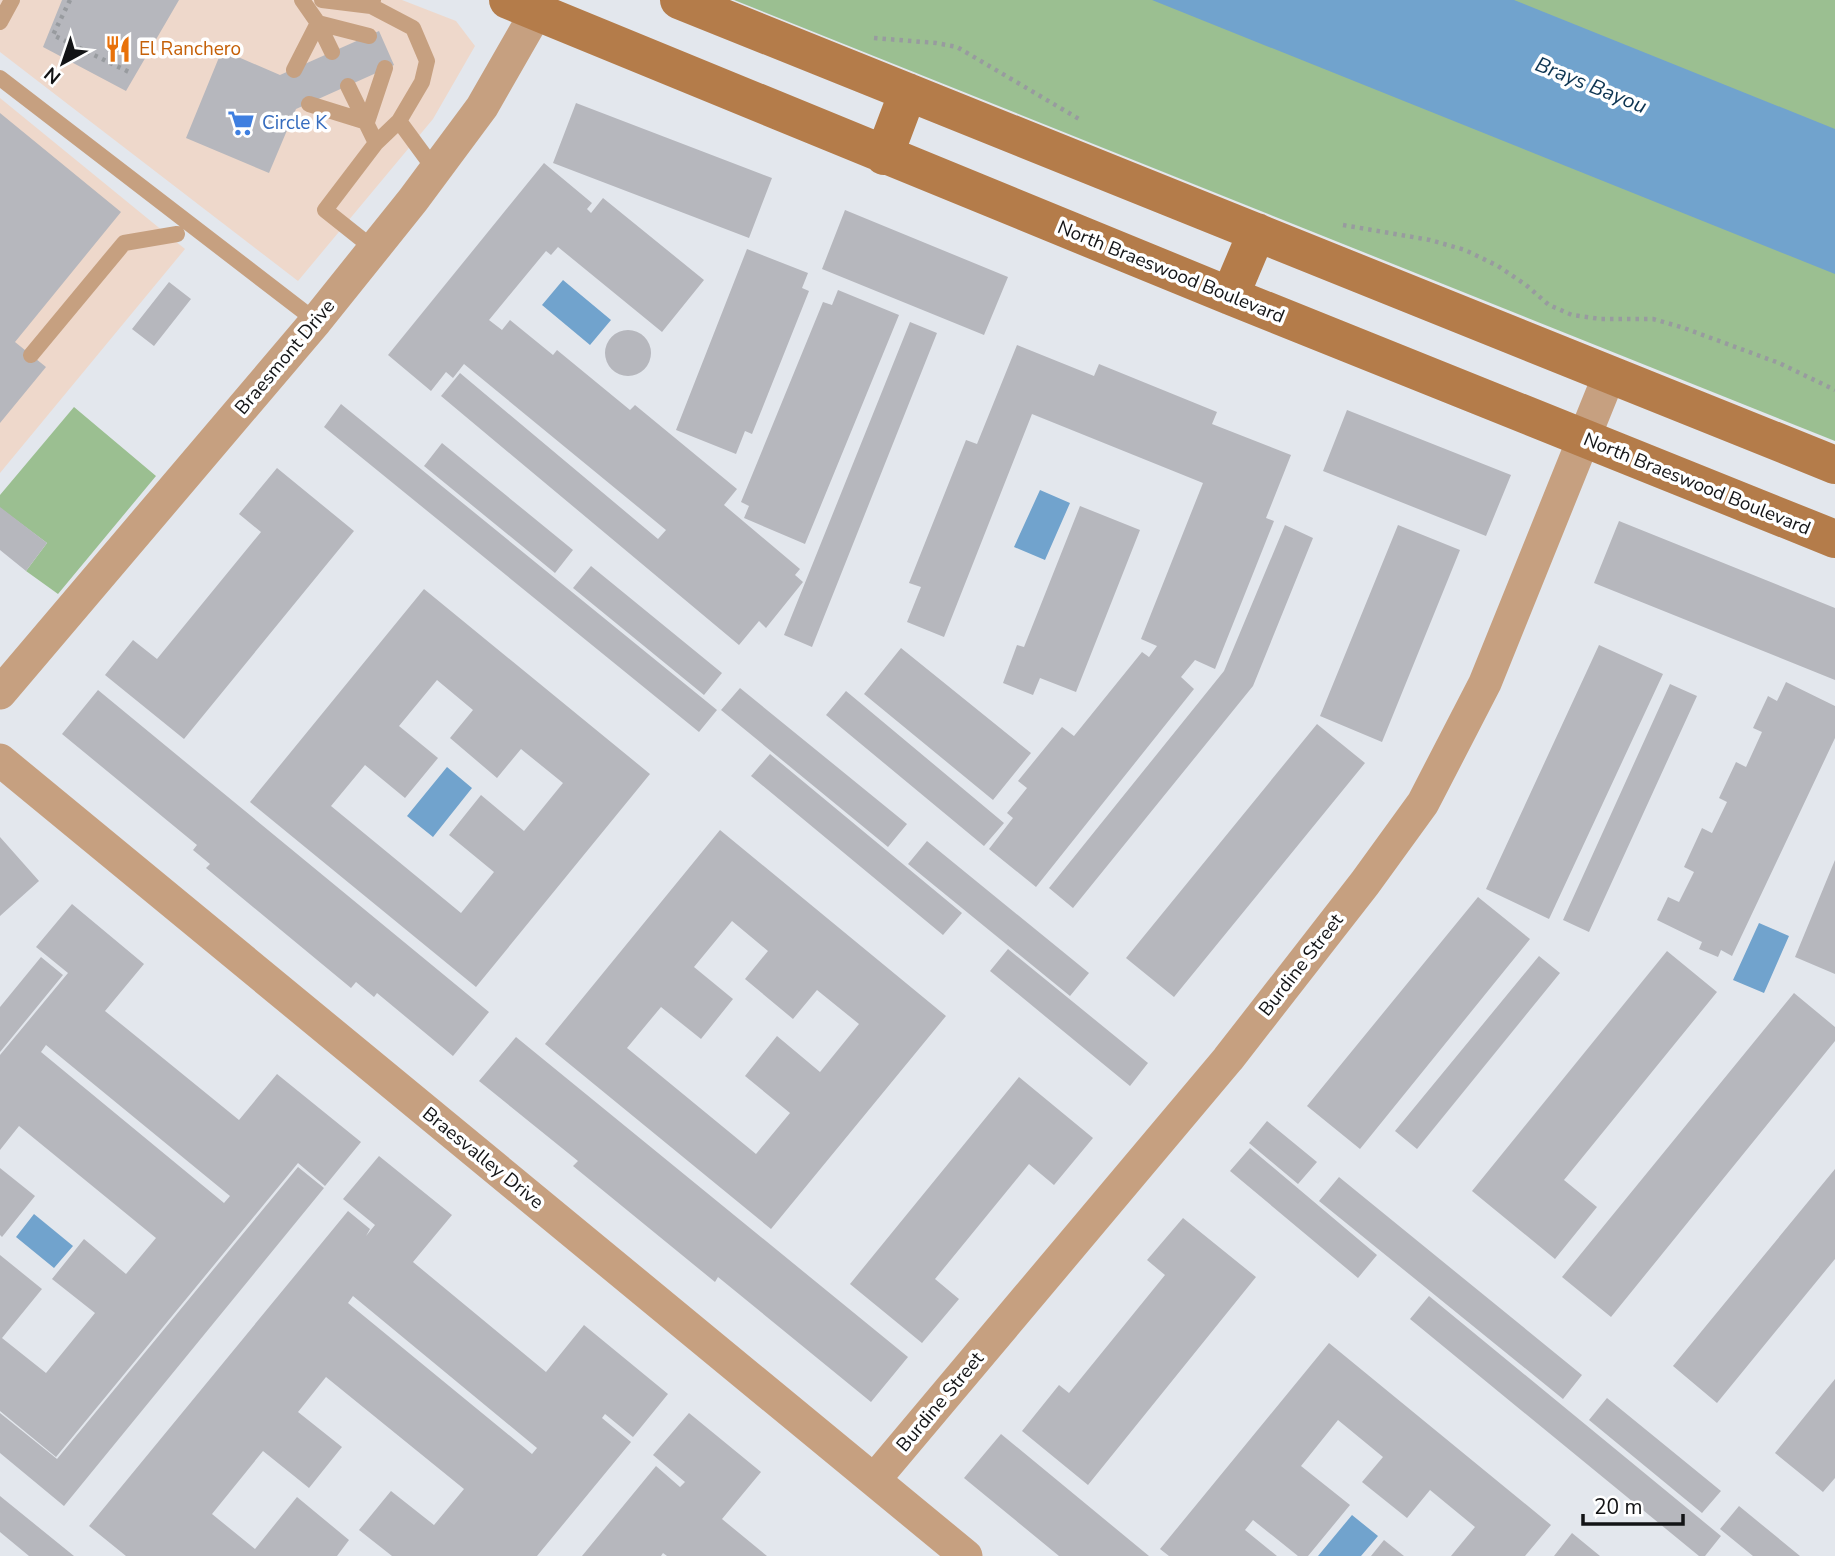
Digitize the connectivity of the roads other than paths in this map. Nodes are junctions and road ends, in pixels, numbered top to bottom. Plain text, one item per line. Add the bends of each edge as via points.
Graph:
1 (12, 0) edge
2 (302, 0) edge
3 (322, 0) edge
4 (679, 0) edge
5 (372, 3) edge
6 (528, 4) edge
7 (0, 22) edge
8 (318, 23) junction
9 (369, 36) dead end
10 (332, 52) dead end
11 (385, 68) dead end
12 (294, 70) dead end
13 (0, 78) edge
14 (348, 86) dead end
15 (908, 92) junction
16 (309, 104) dead end
17 (399, 121) junction
18 (367, 122) junction
19 (376, 143) junction
20 (884, 156) junction
21 (435, 170) junction
22 (1257, 232) junction
23 (177, 233) dead end
24 (374, 249) junction
25 (1230, 296) junction
26 (316, 321) junction
27 (31, 355) dead end
28 (1609, 376) junction
29 (1584, 439) junction
30 (1835, 465) edge
31 (1835, 539) edge
32 (0, 693) edge
33 (0, 760) edge
34 (874, 1480) junction
35 (966, 1556) edge

1 - 7 lane
2 - 8 lane
3 - 5 lane
4 - 15 main road
5 - 17 lane via 413,28 427,61 422,82
6 - 20 main road, North Braeswood Boulevard
6 - 21 street, Braesmont Drive via 482,107
8 - 9 lane
8 - 10 lane
8 - 12 lane
11 - 18 lane
13 - 26 lane
14 - 18 lane
15 - 20 main road
15 - 22 main road
16 - 18 lane
17 - 19 lane
17 - 21 lane
18 - 19 lane
19 - 24 lane via 325,210
20 - 25 main road, North Braeswood Boulevard
21 - 24 street, Braesmont Drive
22 - 25 main road
22 - 28 main road
23 - 27 lane via 124,243
24 - 26 street, Braesmont Drive
25 - 29 main road, North Braeswood Boulevard
26 - 32 street, Braesmont Drive
28 - 29 street, Burdine Street
28 - 30 main road
29 - 31 main road, North Braeswood Boulevard
29 - 34 street, Burdine Street via 1485,683 1423,803 1227,1059
33 - 34 street, Braesvalley Drive
34 - 35 street, Braesvalley Drive

